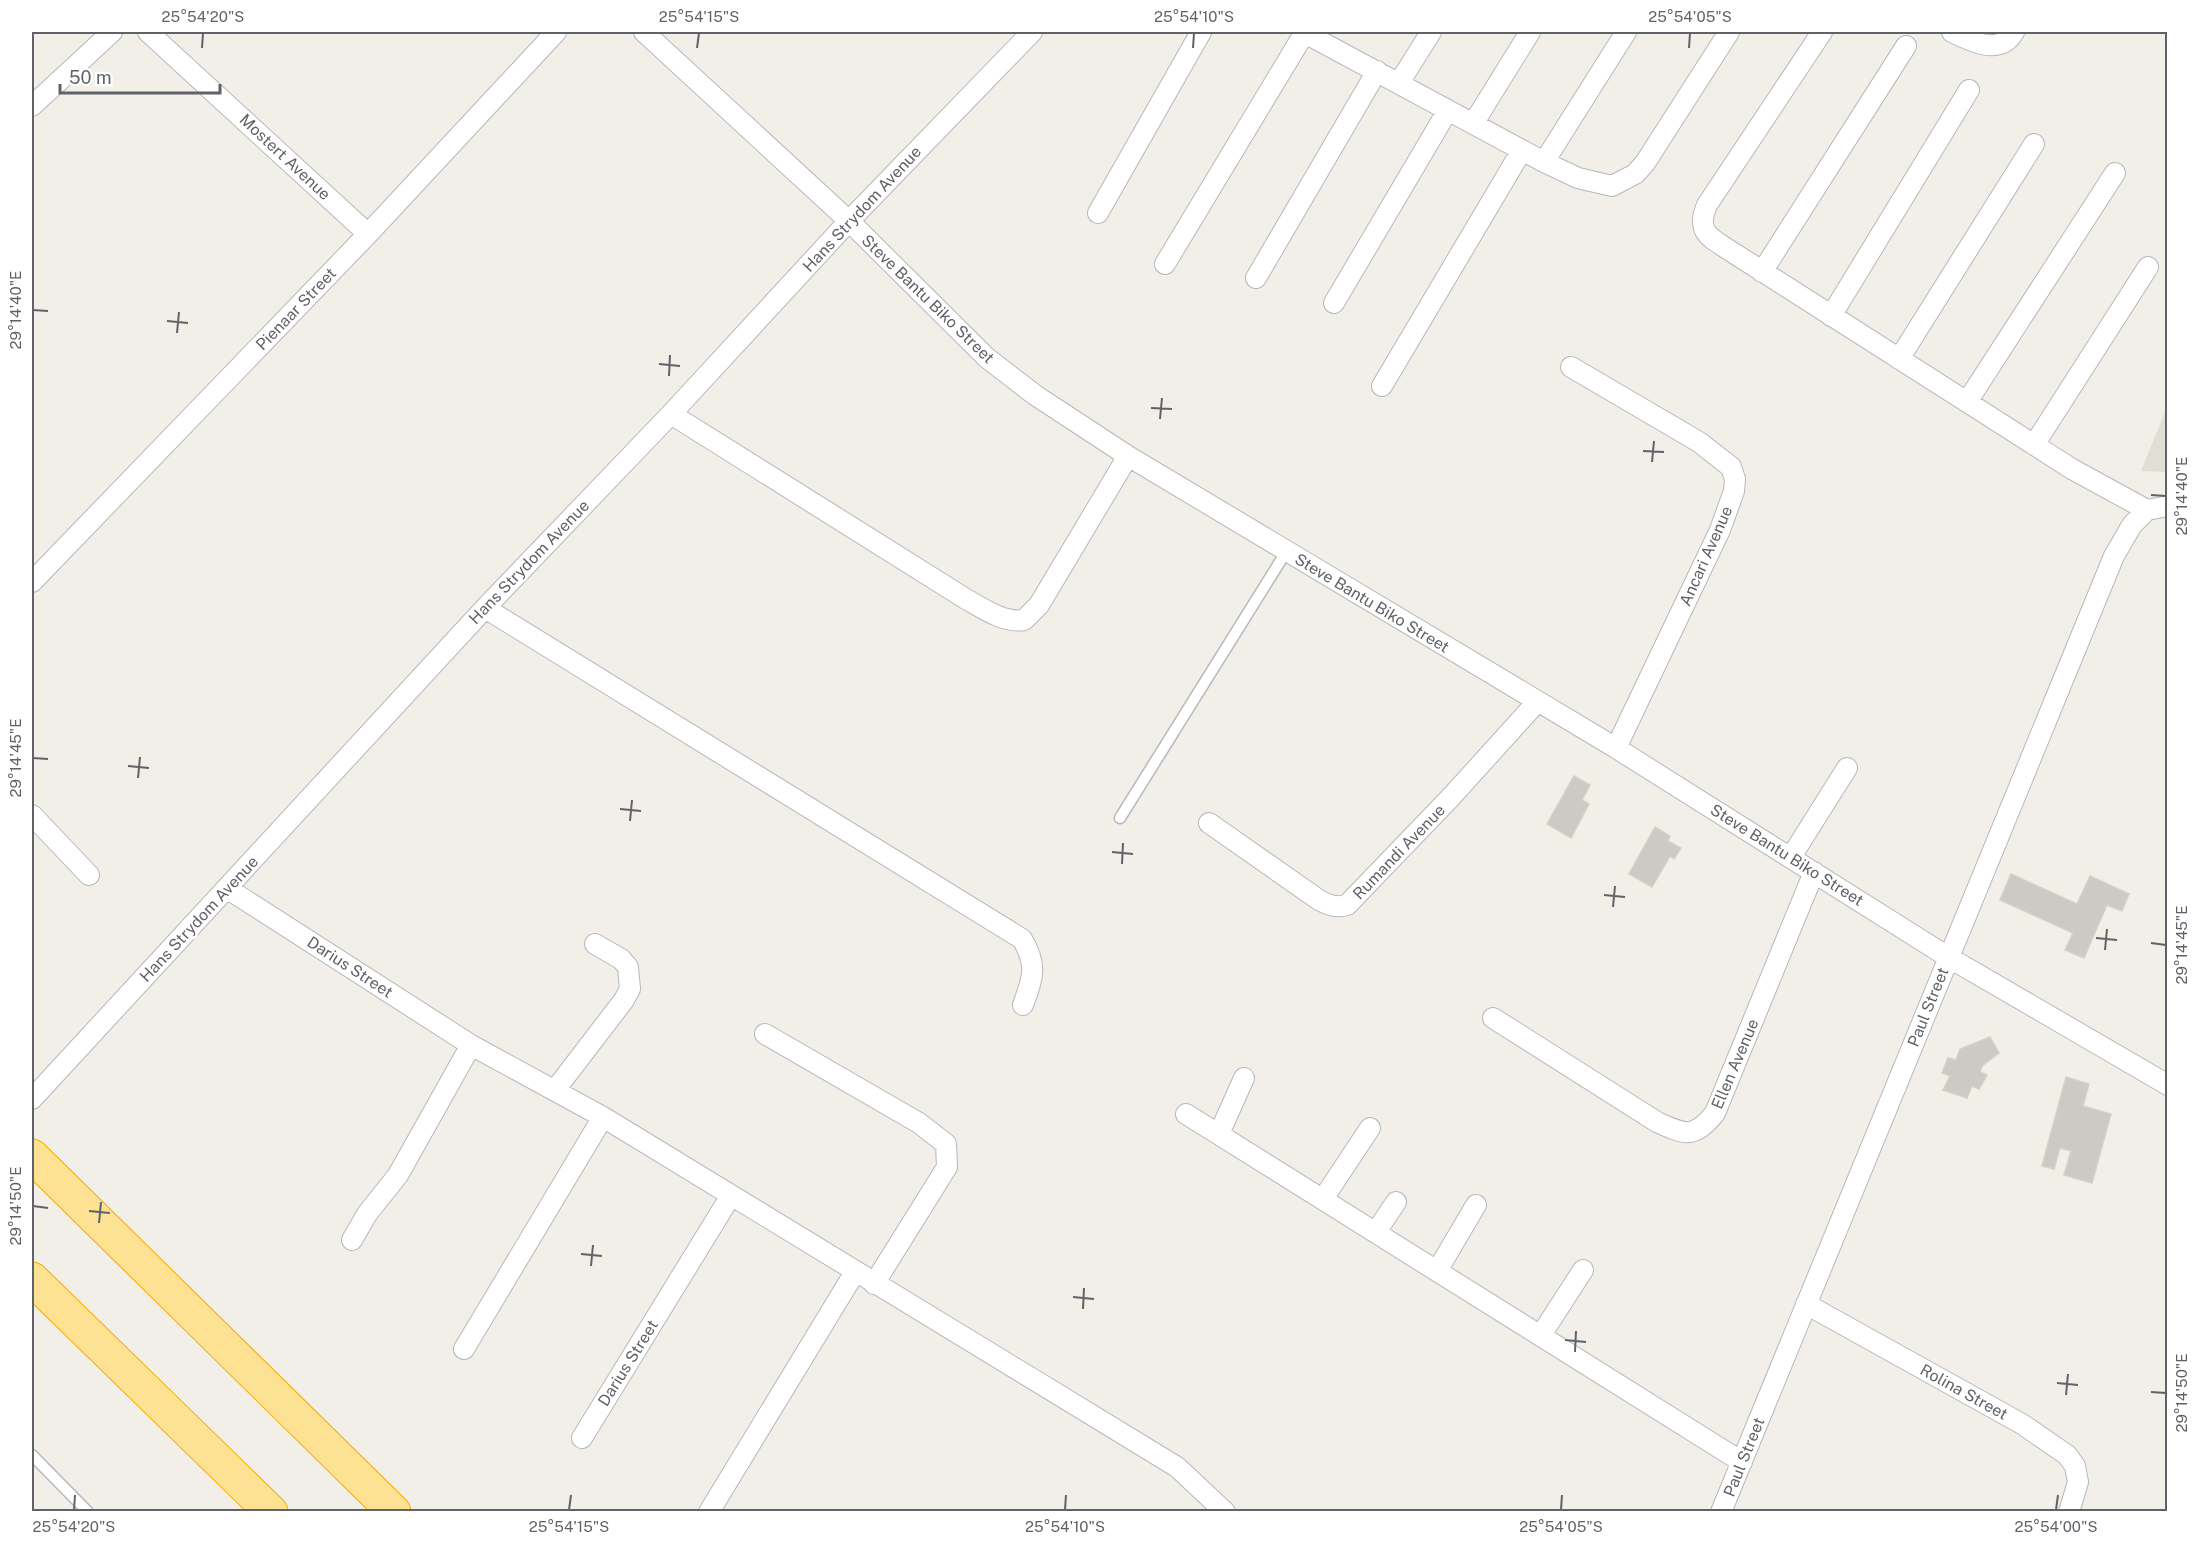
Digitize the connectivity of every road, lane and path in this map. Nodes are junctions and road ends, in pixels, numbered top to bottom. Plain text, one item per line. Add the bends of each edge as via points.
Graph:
1 (112, 32) edge
2 (148, 32) edge
3 (556, 32) edge
4 (644, 32) edge
5 (1032, 32) edge
6 (1201, 32) edge
7 (1304, 32) edge
8 (1431, 32) edge
9 (1530, 32) edge
10 (1626, 32) edge
11 (1729, 32) edge
12 (1822, 32) edge
13 (1952, 32) edge
14 (2014, 32) edge
15 (1327, 37) edge
16 (1906, 46) dead end
17 (1377, 71) junction
18 (1399, 83) junction
19 (1969, 90) dead end
20 (32, 106) edge
21 (1448, 110) junction
22 (1473, 124) junction
23 (2034, 144) dead end
24 (1522, 150) junction
25 (1544, 162) junction
26 (2115, 173) dead end
27 (1098, 213) dead end
28 (849, 221) junction
29 (368, 234) junction
30 (1165, 264) dead end
31 (2148, 267) dead end
32 (1762, 272) junction
33 (1256, 278) dead end
34 (1334, 303) dead end
35 (1831, 316) junction
36 (1899, 359) junction
37 (1571, 367) dead end
38 (1382, 386) dead end
39 (1967, 402) junction
40 (671, 414) junction
41 (2034, 445) junction
42 (1128, 456) junction
43 (2168, 506) edge
44 (2147, 510) junction
45 (1286, 552) junction
46 (32, 582) edge
47 (485, 608) junction
48 (1537, 702) junction
49 (1616, 748) junction
50 (1847, 768) dead end
51 (32, 815) edge
52 (1120, 818) dead end
53 (1209, 823) dead end
54 (1791, 857) junction
55 (1815, 872) junction
56 (89, 875) dead end
57 (228, 889) junction
58 (595, 944) dead end
59 (1948, 957) junction
60 (1023, 1005) dead end
61 (1493, 1018) dead end
62 (765, 1034) dead end
63 (471, 1045) junction
64 (1244, 1078) dead end
65 (2168, 1085) edge
66 (555, 1090) junction
67 (32, 1099) edge
68 (1186, 1114) dead end
69 (603, 1117) junction
70 (1370, 1128) dead end
71 (1219, 1134) junction
72 (32, 1156) edge
73 (730, 1197) junction
74 (1323, 1199) junction
75 (1396, 1202) dead end
76 (1476, 1205) dead end
77 (1376, 1232) junction
78 (352, 1240) dead end
79 (1583, 1270) dead end
80 (1437, 1271) junction
81 (855, 1272) junction
82 (32, 1279) edge
83 (874, 1284) junction
84 (1806, 1304) junction
85 (1541, 1335) junction
86 (464, 1349) dead end
87 (582, 1438) dead end
88 (32, 1455) edge
89 (1742, 1462) junction
90 (88, 1512) edge
91 (271, 1512) edge
92 (394, 1512) edge
93 (709, 1512) edge
94 (1225, 1512) edge
95 (1721, 1512) edge
96 (2069, 1512) edge

1 - 20 street
2 - 29 street, Mostert Avenue
3 - 29 street, Pienaar Street
4 - 28 street, Steve Bantu Biko Street
5 - 28 street, Hans Strydom Avenue
6 - 27 street
7 - 15 street
7 - 30 street
8 - 18 street
9 - 22 street
10 - 25 street
11 - 25 street via 1635,174 1612,186 1578,178
12 - 32 street via 1703,213 1704,231
13 - 14 street via 1985,45 2000,45
15 - 17 street
16 - 32 street
17 - 18 street
17 - 33 street
18 - 21 street
19 - 35 street
21 - 22 street
21 - 34 street
22 - 24 street
23 - 36 street
24 - 25 street
24 - 38 street
26 - 39 street
28 - 40 street, Hans Strydom Avenue
28 - 42 street, Steve Bantu Biko Street via 987,358
29 - 46 street, Pienaar Street
31 - 41 street
32 - 35 street
35 - 36 street
36 - 39 street
37 - 49 street, Ancari Avenue via 1699,442 1731,467 1735,479 1720,530
39 - 41 street
40 - 42 street via 966,599 1011,620 1024,620 1039,605
40 - 47 street, Hans Strydom Avenue
41 - 44 street
42 - 45 street, Steve Bantu Biko Street
43 - 44 street
44 - 59 street, Paul Street via 2114,556
45 - 48 street, Steve Bantu Biko Street
45 - 52 lane
47 - 57 street, Hans Strydom Avenue
47 - 60 street via 1022,939 1034,972
48 - 49 street, Steve Bantu Biko Street
48 - 53 street, Rumandi Avenue via 1347,905 1339,907 1318,900
49 - 54 street, Steve Bantu Biko Street
50 - 54 street
51 - 56 street
54 - 55 street, Steve Bantu Biko Street
55 - 59 street, Steve Bantu Biko Street
55 - 61 street, Ellen Avenue via 1714,1113 1702,1129 1674,1130 1657,1122
57 - 63 street, Darius Street
57 - 67 street, Hans Strydom Avenue
58 - 66 street via 628,966 630,988
59 - 65 street, Steve Bantu Biko Street
59 - 84 street, Paul Street
62 - 83 street via 919,1123 946,1144 946,1167
63 - 66 street, Darius Street
63 - 78 street via 398,1174
64 - 71 street
66 - 69 street, Darius Street
68 - 71 street
69 - 73 street, Darius Street
69 - 86 street
70 - 74 street
71 - 74 street
72 - 92 highway
73 - 81 street, Darius Street
73 - 87 street, Darius Street
74 - 77 street
75 - 77 street
76 - 80 street
77 - 80 street
79 - 85 street
80 - 85 street
81 - 83 street, Darius Street
81 - 93 street
82 - 91 highway
83 - 94 street, Darius Street via 1177,1467
84 - 89 street, Paul Street
84 - 96 street, Rolina Street via 2022,1424 2067,1455 2078,1482
85 - 89 street
88 - 90 lane
89 - 95 street, Paul Street

